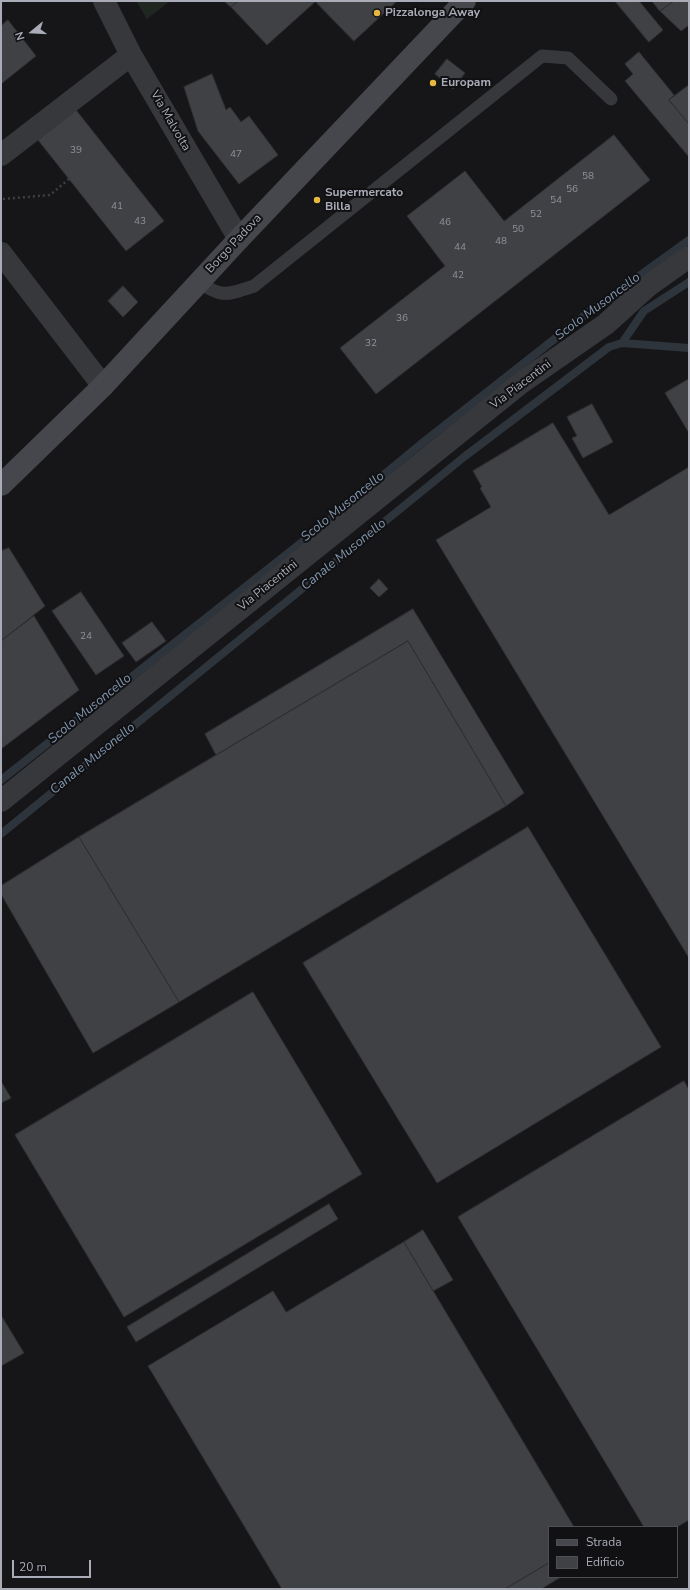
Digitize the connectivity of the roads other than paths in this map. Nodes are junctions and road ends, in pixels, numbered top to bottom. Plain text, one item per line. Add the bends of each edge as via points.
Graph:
1 (104, 1) edge
2 (465, 1) edge
3 (131, 55) junction
4 (611, 99) dead end
5 (1, 155) edge
6 (239, 239) junction
7 (1, 253) edge
8 (689, 257) edge
9 (199, 282) junction
10 (103, 386) junction
11 (1, 485) edge
12 (1, 801) edge

1 - 3 street, Via Malvolta
2 - 6 main road, Borgo Padova
3 - 5 street
3 - 6 street, Via Malvolta
4 - 9 lane via 568,58 542,56 254,286 227,294 213,292
6 - 9 main road, Borgo Padova
7 - 10 street
8 - 12 street, Via Piacentini via 648,286 606,324 515,388
9 - 10 main road, Borgo Padova
10 - 11 main road, Borgo Padova

